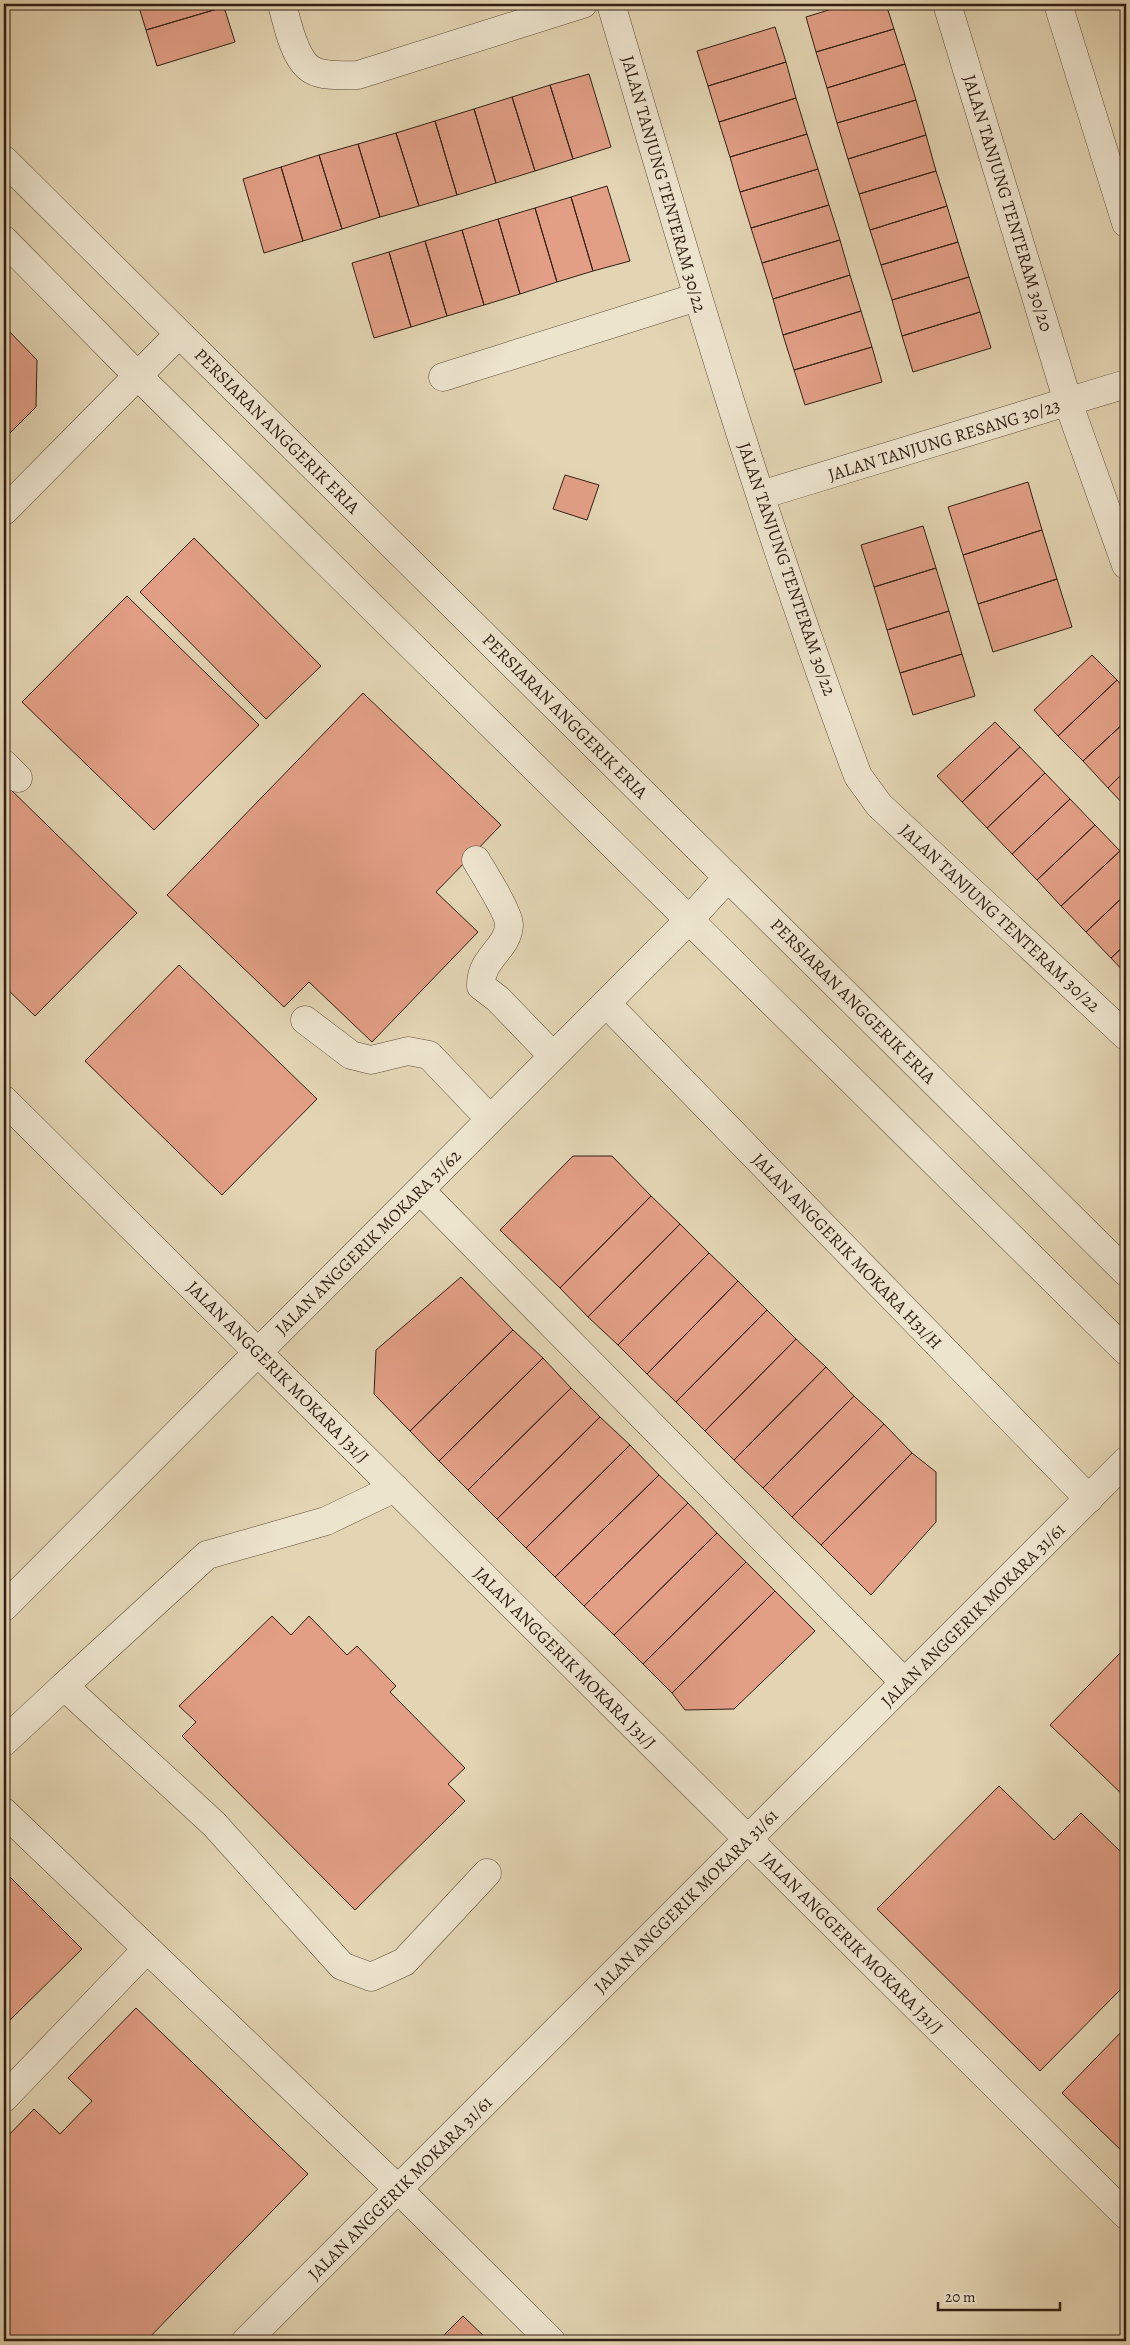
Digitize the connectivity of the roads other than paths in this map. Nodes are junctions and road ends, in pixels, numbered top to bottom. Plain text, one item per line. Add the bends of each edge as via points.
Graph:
1 (282, 4) edge
2 (582, 4) edge
3 (612, 4) edge
4 (947, 4) edge
5 (1058, 4) edge
6 (4, 160) edge
7 (1126, 223) edge
8 (4, 240) edge
9 (697, 297) junction
10 (179, 334) junction
11 (138, 376) junction
12 (443, 377) dead end
13 (1126, 384) edge
14 (1068, 402) junction
15 (761, 495) junction
16 (4, 511) edge
17 (1126, 565) edge
18 (476, 860) dead end
19 (728, 877) junction
20 (690, 919) junction
21 (606, 1004) junction
22 (305, 1020) dead end
23 (1126, 1036) edge
24 (553, 1056) junction
25 (4, 1100) edge
26 (490, 1119) junction
27 (420, 1190) junction
28 (1126, 1272) edge
29 (1126, 1351) edge
30 (258, 1352) junction
31 (1126, 1461) edge
32 (394, 1488) junction
33 (1089, 1499) junction
34 (4, 1607) edge
35 (905, 1683) junction
36 (64, 1686) junction
37 (4, 1742) edge
38 (4, 1812) edge
39 (748, 1840) junction
40 (487, 1873) dead end
41 (147, 1949) junction
42 (4, 2098) edge
43 (398, 2189) junction
44 (1126, 2215) edge
45 (246, 2341) edge
46 (550, 2341) edge

1 - 2 street via 297,52 312,70 334,75 358,75
3 - 9 street, JALAN TANJUNG TENTERAM 30/22
4 - 14 street, JALAN TANJUNG TENTERAM 30/20
5 - 7 street
6 - 10 street, PERSIARAN ANGGERIK ERIA
8 - 11 street
9 - 12 street
9 - 15 street, JALAN TANJUNG TENTERAM 30/22
10 - 11 street
10 - 19 street, PERSIARAN ANGGERIK ERIA
11 - 16 street
11 - 20 street
13 - 14 street, JALAN TANJUNG RESANG 30/23
14 - 15 street, JALAN TANJUNG RESANG 30/23
14 - 17 street, JALAN TANJUNG TENTERAM 30/20
15 - 23 street, JALAN TANJUNG TENTERAM 30/22 via 858,776 879,805
18 - 24 street via 509,923 506,937 481,973 482,986
19 - 20 street, JALAN ANGGERIK MOKARA 31/62
19 - 28 street, PERSIARAN ANGGERIK ERIA
20 - 21 street, JALAN ANGGERIK MOKARA 31/62
20 - 29 street
21 - 24 street, JALAN ANGGERIK MOKARA 31/62
21 - 33 street, JALAN ANGGERIK MOKARA H31/H
22 - 26 street via 351,1055 371,1060 408,1051 429,1055
24 - 26 street, JALAN ANGGERIK MOKARA 31/62
25 - 30 street, JALAN ANGGERIK MOKARA J31/J
26 - 27 street, JALAN ANGGERIK MOKARA 31/62
27 - 30 street, JALAN ANGGERIK MOKARA 31/62
27 - 35 street
30 - 32 street, JALAN ANGGERIK MOKARA J31/J
30 - 34 street, JALAN ANGGERIK MOKARA 31/62
31 - 33 street, JALAN ANGGERIK MOKARA 31/61
32 - 36 street via 326,1521 207,1555
32 - 39 street, JALAN ANGGERIK MOKARA J31/J
33 - 35 street, JALAN ANGGERIK MOKARA 31/61
35 - 39 street, JALAN ANGGERIK MOKARA 31/61
36 - 37 street
36 - 40 street via 214,1824 342,1966 371,1977 404,1962
38 - 41 street
39 - 43 street, JALAN ANGGERIK MOKARA 31/61
39 - 44 street, JALAN ANGGERIK MOKARA J31/J
41 - 42 street
41 - 43 street
43 - 45 street, JALAN ANGGERIK MOKARA 31/61
43 - 46 street

